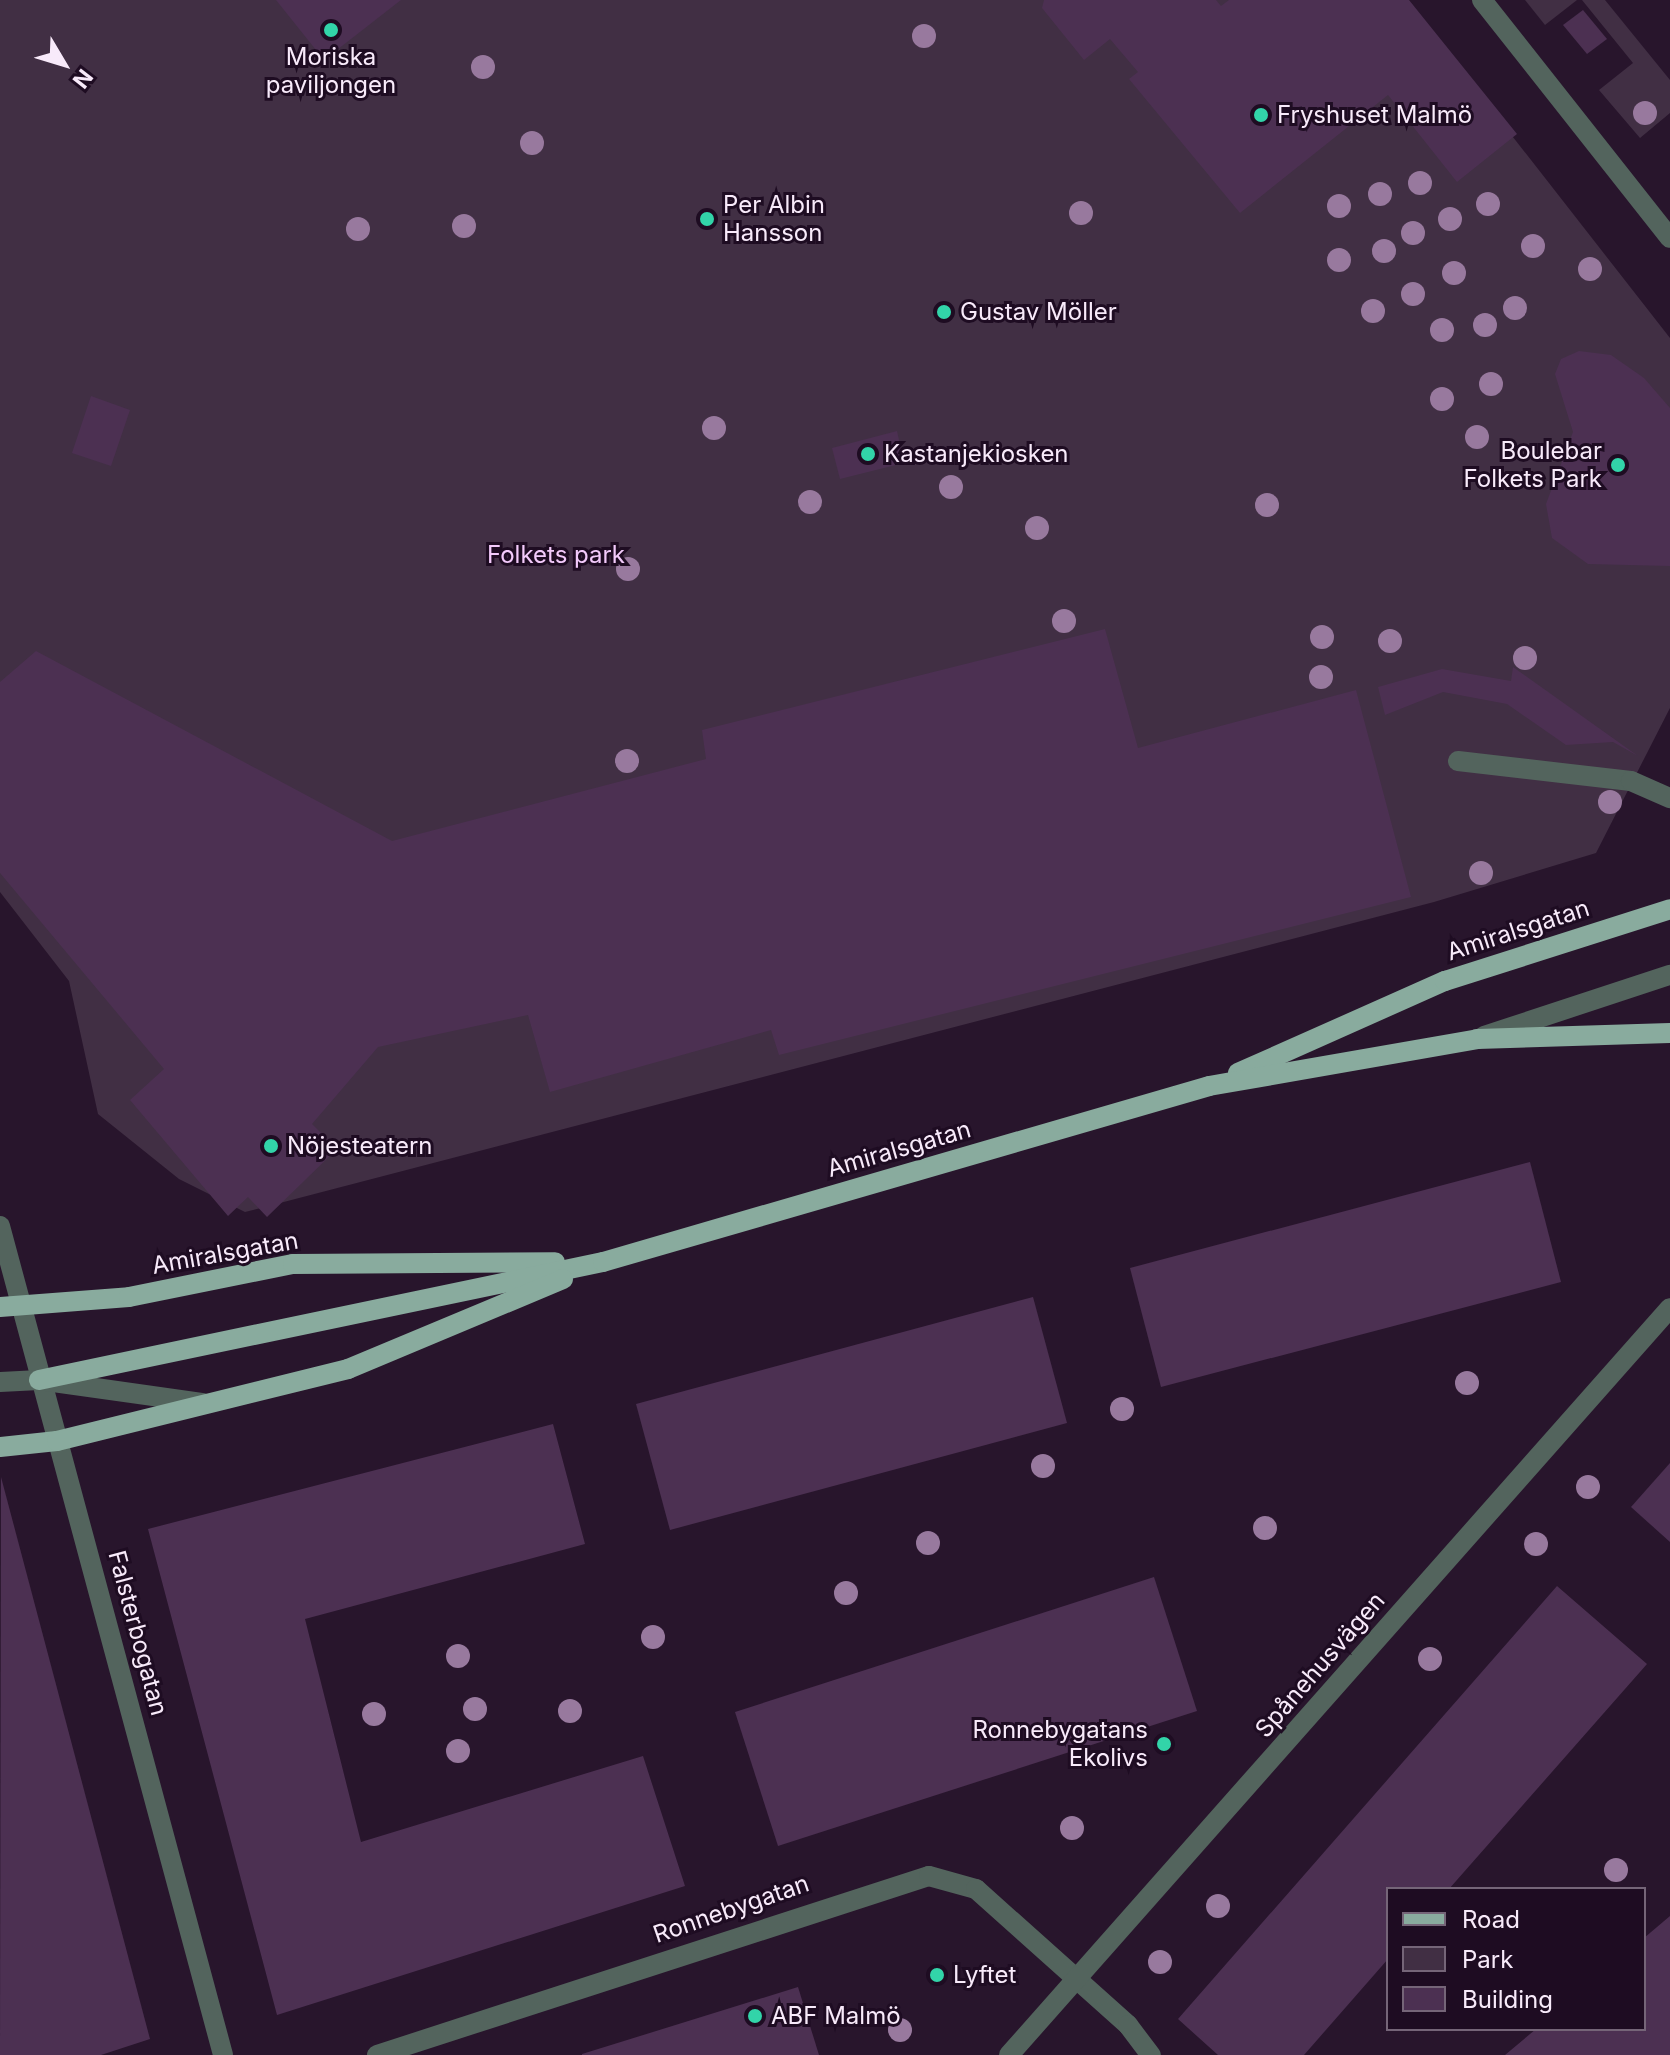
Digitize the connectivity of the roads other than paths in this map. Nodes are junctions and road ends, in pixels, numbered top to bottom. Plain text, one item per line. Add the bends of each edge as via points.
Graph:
1 (1482, 0) edge
2 (1670, 238) edge
3 (1458, 761) dead end
4 (1670, 798) edge
5 (1670, 909) edge
6 (1670, 975) edge
7 (1670, 1033) edge
8 (1477, 1039) junction
9 (1209, 1086) junction
10 (0, 1226) edge
11 (603, 1262) junction
12 (10, 1306) edge
13 (1670, 1308) edge
14 (39, 1380) junction
15 (0, 1382) edge
16 (203, 1403) junction
17 (57, 1441) junction
18 (0, 1447) edge
19 (1075, 1980) junction
20 (223, 2055) edge
21 (377, 2055) edge
22 (1009, 2055) edge
23 (1151, 2055) edge

1 - 2 street
3 - 4 street via 1631,781
5 - 9 main road, Amiralsgatan via 1445,981
6 - 8 street
7 - 8 main road, Amiralsgatan
8 - 9 main road, Amiralsgatan
9 - 11 main road, Amiralsgatan
10 - 12 street, Falsterbogatan
11 - 12 main road, Amiralsgatan via 293,1264 129,1297
11 - 14 main road, Amiralsgatan
11 - 16 main road, Amiralsgatan via 348,1369
12 - 14 street, Falsterbogatan
13 - 19 street, Spånehusvägen
14 - 15 street, Amiralsgatan
14 - 16 street, Amiralsgatan
14 - 17 street, Falsterbogatan
16 - 17 main road, Amiralsgatan
17 - 18 main road, Amiralsgatan
17 - 20 street, Falsterbogatan
19 - 21 street, Ronnebygatan via 976,1889 929,1876
19 - 22 street, Spånehusvägen
19 - 23 street, Ronnebygatan via 1128,2025

